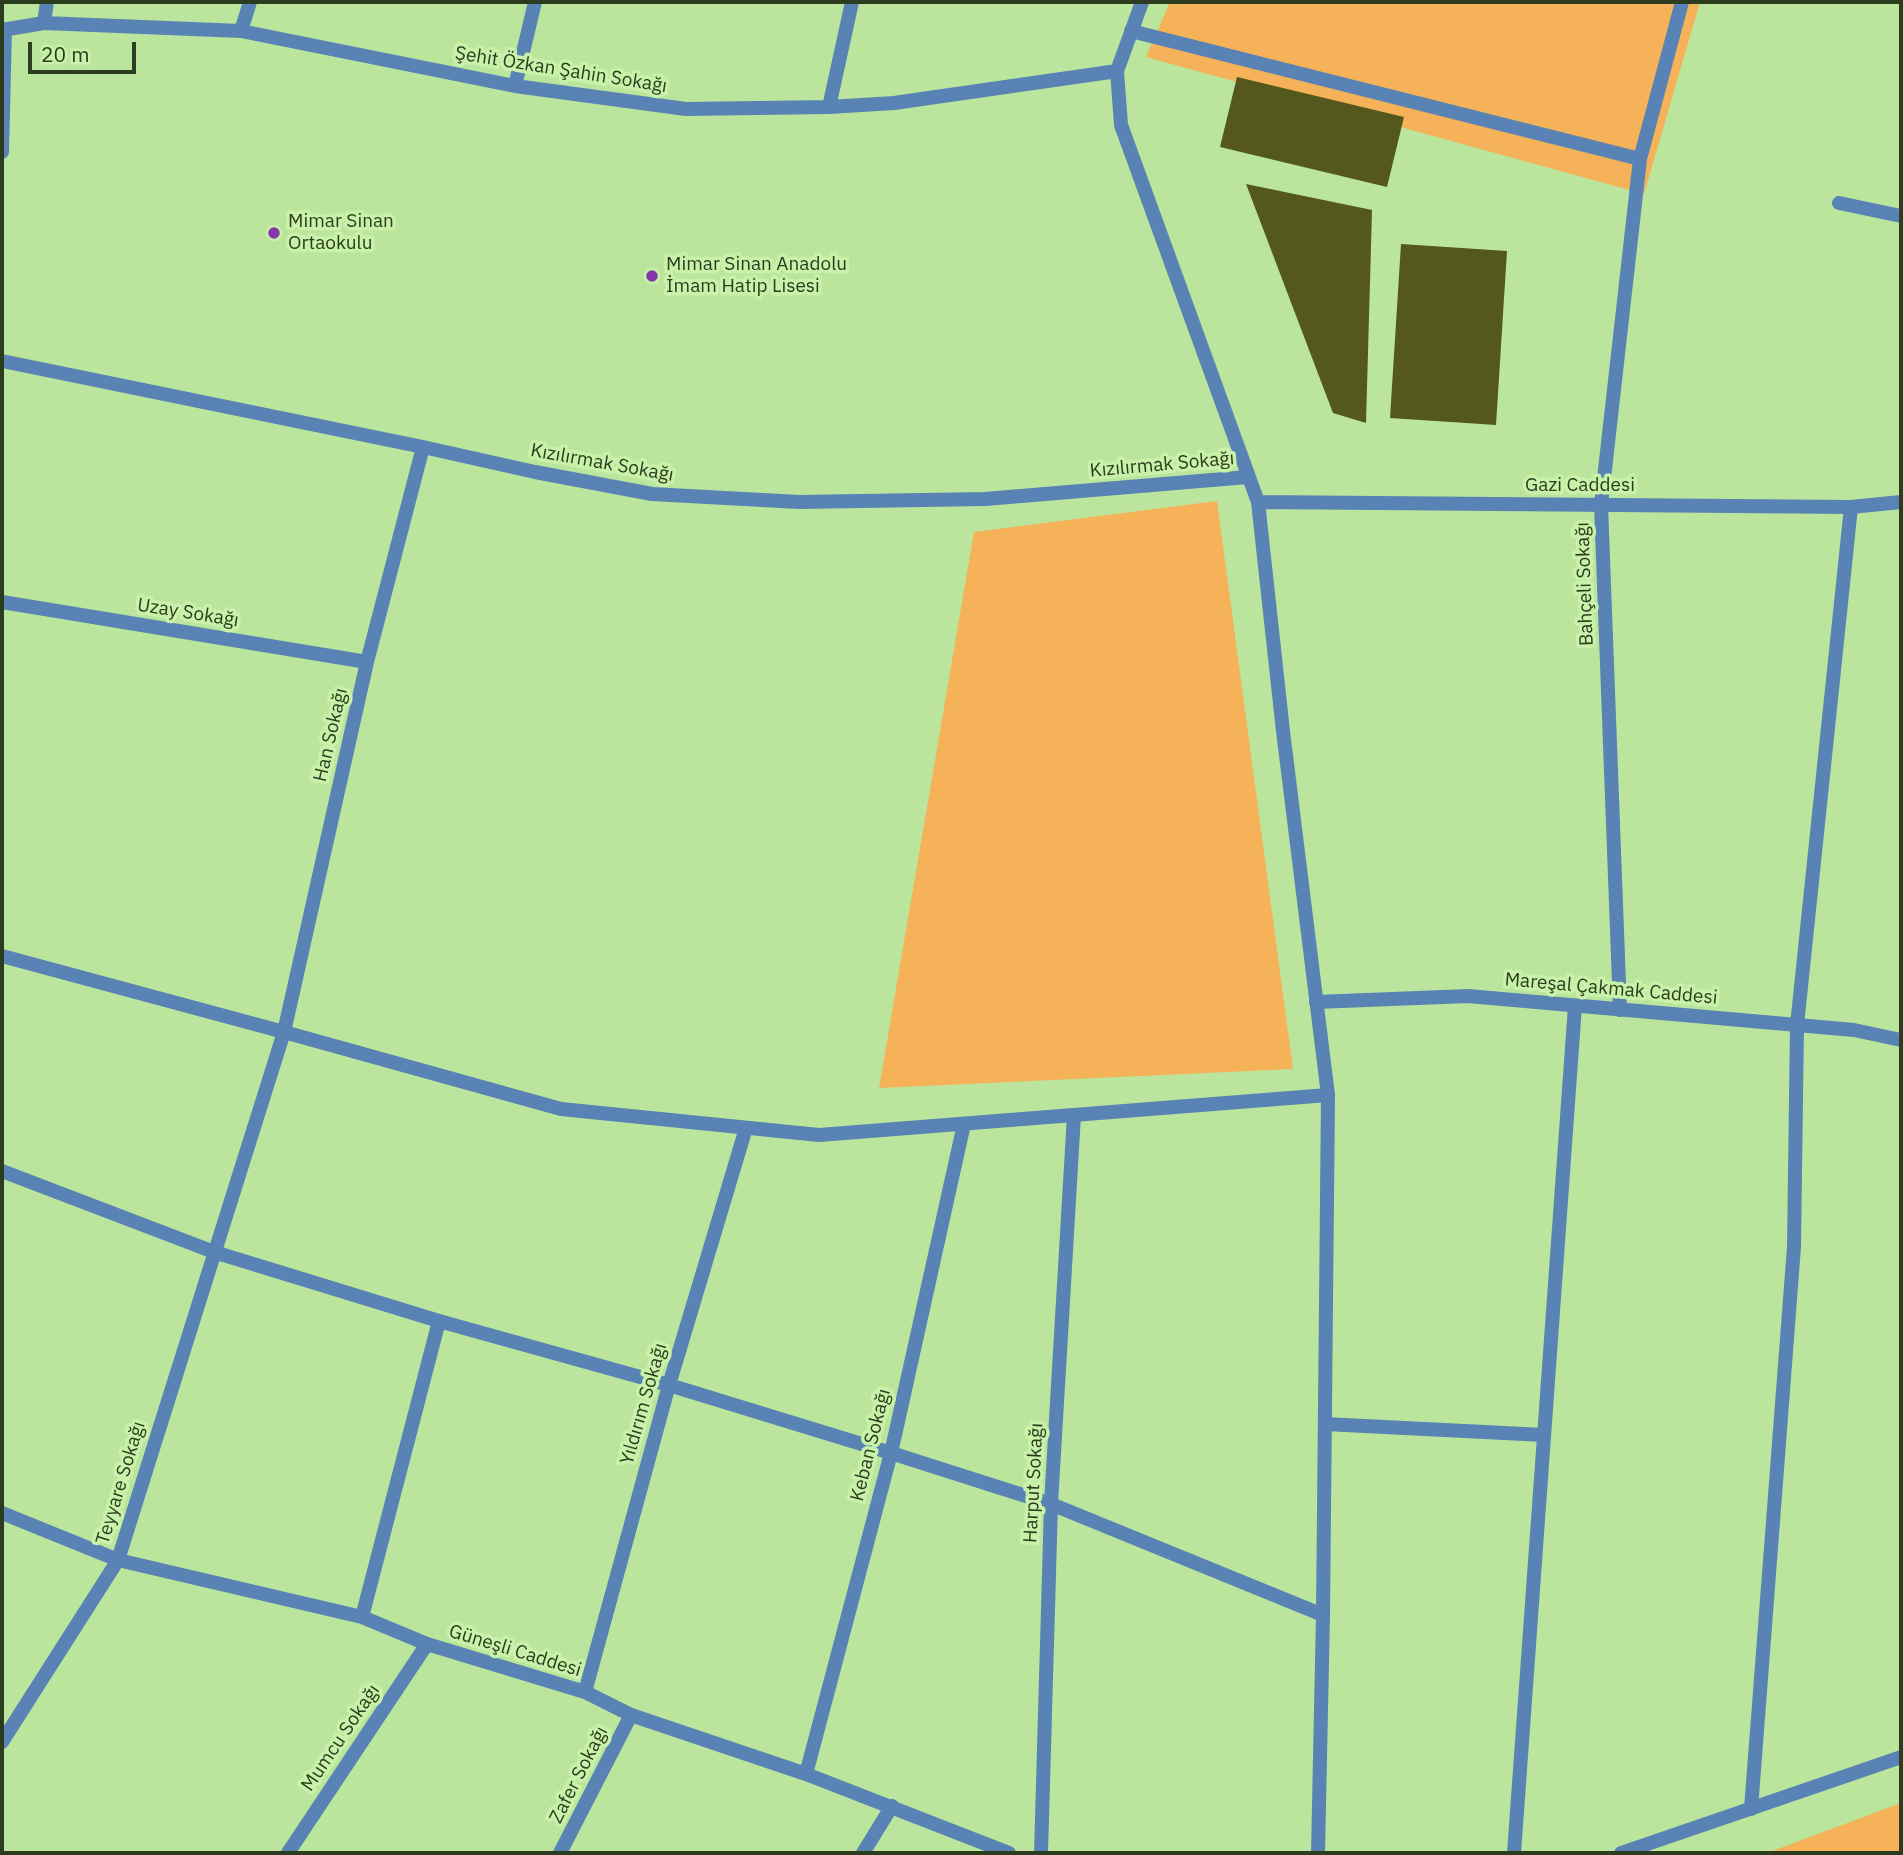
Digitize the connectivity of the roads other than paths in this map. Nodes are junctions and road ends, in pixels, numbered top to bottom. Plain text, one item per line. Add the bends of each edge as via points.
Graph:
1 (47, 2) edge
2 (250, 2) edge
3 (535, 2) edge
4 (852, 2) edge
5 (1142, 2) edge
6 (1682, 2) edge
7 (44, 23) junction
8 (3, 29) edge
9 (242, 31) junction
10 (1131, 31) junction
11 (1117, 71) junction
12 (515, 86) junction
13 (829, 107) junction
14 (2, 152) edge
15 (1640, 159) junction
16 (1839, 203) dead end
17 (1901, 216) edge
18 (2, 361) edge
19 (423, 447) junction
20 (1248, 477) junction
21 (1258, 502) junction
22 (1901, 502) edge
23 (1601, 505) junction
24 (1851, 507) junction
25 (2, 602) edge
26 (368, 662) junction
27 (2, 956) edge
28 (1317, 1002) junction
29 (1575, 1006) junction
30 (1620, 1010) junction
31 (1797, 1025) junction
32 (284, 1032) junction
33 (1901, 1040) edge
34 (1328, 1095) junction
35 (1074, 1115) junction
36 (964, 1124) junction
37 (746, 1128) junction
38 (2, 1171) edge
39 (214, 1252) junction
40 (439, 1321) junction
41 (669, 1385) junction
42 (1325, 1424) junction
43 (1544, 1435) junction
44 (891, 1452) junction
45 (1051, 1504) junction
46 (2, 1513) edge
47 (118, 1560) junction
48 (1323, 1615) junction
49 (362, 1617) junction
50 (427, 1644) junction
51 (585, 1692) junction
52 (631, 1715) junction
53 (2, 1742) edge
54 (1901, 1757) edge
55 (806, 1774) junction
56 (892, 1807) junction
57 (1751, 1809) junction
58 (288, 1853) edge
59 (560, 1853) edge
60 (863, 1853) edge
61 (1009, 1853) edge
62 (1041, 1853) edge
63 (1318, 1853) edge
64 (1514, 1853) edge
65 (1621, 1853) edge

1 - 7 street
2 - 9 street
3 - 12 street
4 - 13 street
5 - 10 street
6 - 15 street, Bahçeli Sokağı
7 - 8 street, Şehit Özkan Şahin Sokağı
7 - 9 street, Şehit Özkan Şahin Sokağı
8 - 14 street
9 - 12 street, Şehit Özkan Şahin Sokağı
10 - 11 street
10 - 15 street
11 - 13 street, Şehit Özkan Şahin Sokağı via 894,103
11 - 20 street via 1121,125
12 - 13 street, Şehit Özkan Şahin Sokağı via 686,109
15 - 23 street, Bahçeli Sokağı
16 - 17 street
18 - 19 street, Kızılırmak Sokağı
19 - 20 street, Kızılırmak Sokağı via 652,495 799,502 985,499
19 - 26 street, Han Sokağı
20 - 21 street
21 - 23 street, Gazi Caddesi
21 - 28 street
22 - 24 street, Gazi Caddesi
23 - 24 street, Gazi Caddesi
23 - 30 street, Bahçeli Sokağı
24 - 31 street
25 - 26 street, Uzay Sokağı
26 - 32 street, Han Sokağı
27 - 32 street
28 - 29 street, Mareşal Çakmak Caddesi via 1468,996
28 - 34 street
29 - 30 street, Mareşal Çakmak Caddesi
29 - 43 street
30 - 31 street, Mareşal Çakmak Caddesi
31 - 33 street, Mareşal Çakmak Caddesi
31 - 57 street via 1794,1247
32 - 37 street via 561,1110
32 - 39 street, Han Sokağı
34 - 35 street
34 - 42 street
35 - 36 street
35 - 45 street, Harput Sokağı
36 - 37 street via 819,1135
36 - 44 street, Keban Sokağı
37 - 41 street, Yıldırım Sokağı
38 - 39 street
39 - 40 street
39 - 47 street, Teyyare Sokağı
40 - 41 street
40 - 49 street
41 - 44 street
41 - 51 street, Yıldırım Sokağı
42 - 43 street
42 - 48 street
43 - 64 street
44 - 45 street
44 - 55 street, Keban Sokağı
45 - 48 street
45 - 62 street, Harput Sokağı
46 - 47 street, Güneşli Caddesi
47 - 49 street, Güneşli Caddesi
47 - 53 street, Teyyare Sokağı
48 - 63 street
49 - 50 street, Güneşli Caddesi
50 - 51 street, Güneşli Caddesi
50 - 58 street, Mumcu Sokağı
51 - 52 street, Güneşli Caddesi
52 - 55 street, Güneşli Caddesi
52 - 59 street, Zafer Sokağı
54 - 57 street
55 - 56 street, Güneşli Caddesi
56 - 60 street
56 - 61 street, Güneşli Caddesi
57 - 65 street

